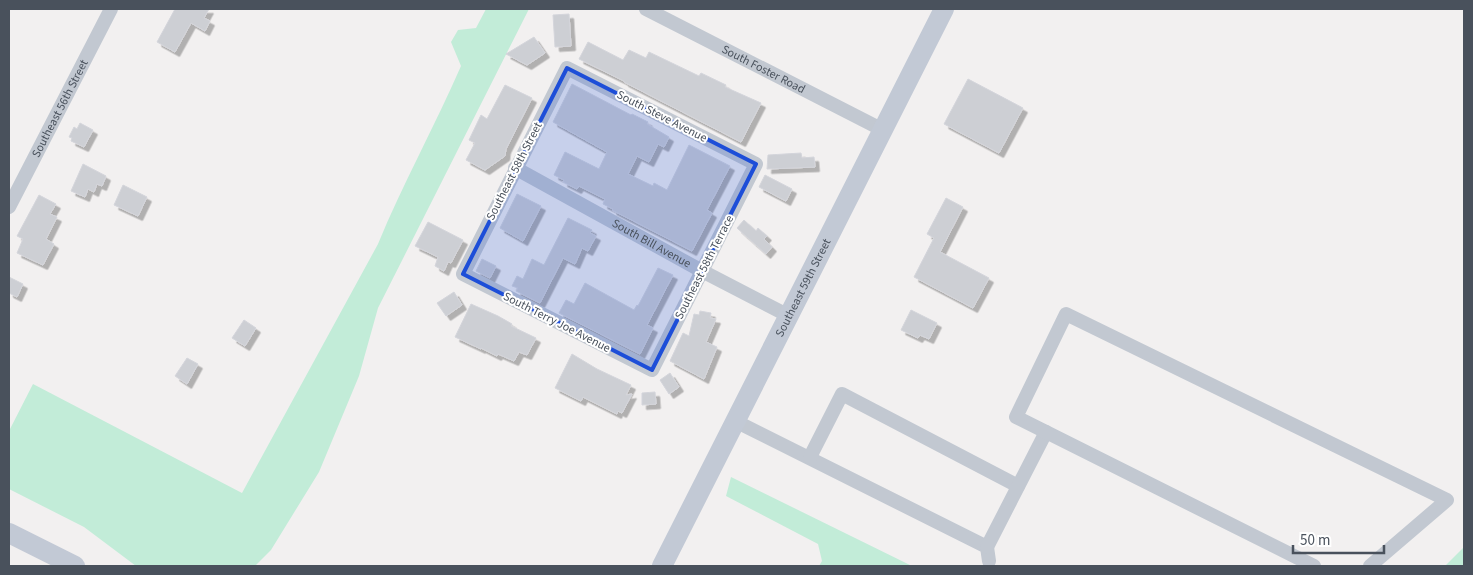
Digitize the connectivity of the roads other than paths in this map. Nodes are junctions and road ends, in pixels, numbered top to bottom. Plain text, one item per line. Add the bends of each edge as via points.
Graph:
1 (111, 9) edge
2 (646, 9) edge
3 (944, 9) edge
4 (567, 68) joint
5 (883, 130) junction
6 (756, 164) joint
7 (515, 168) junction
8 (9, 207) edge
9 (702, 272) junction
10 (463, 274) joint
11 (789, 316) junction
12 (652, 370) joint
13 (735, 421) junction
14 (1046, 432) junction
15 (810, 457) junction
16 (1018, 486) junction
17 (9, 533) edge
18 (75, 566) edge
19 (662, 566) edge
20 (1314, 566) edge
21 (1370, 566) edge

1 - 8 street, Southeast 56th Street
2 - 5 street, South Foster Road
3 - 5 main road, Southeast 59th Street
4 - 6 street, South Steve Avenue
4 - 7 street, Southeast 58th Street
5 - 11 main road, Southeast 59th Street
6 - 9 street, Southeast 58th Terrace
7 - 9 street, South Bill Avenue
7 - 10 street, Southeast 58th Street
9 - 11 street, South Bill Avenue
9 - 12 street, Southeast 58th Terrace
10 - 12 street, South Terry Joe Avenue
11 - 13 main road, Southeast 59th Street
13 - 15 street
13 - 19 main road, Southeast 59th Street
14 - 16 street
14 - 20 street
14 - 21 street via 1016,417 1066,314 1446,500
15 - 16 street via 842,394
15 - 16 street via 988,554
17 - 18 main road

